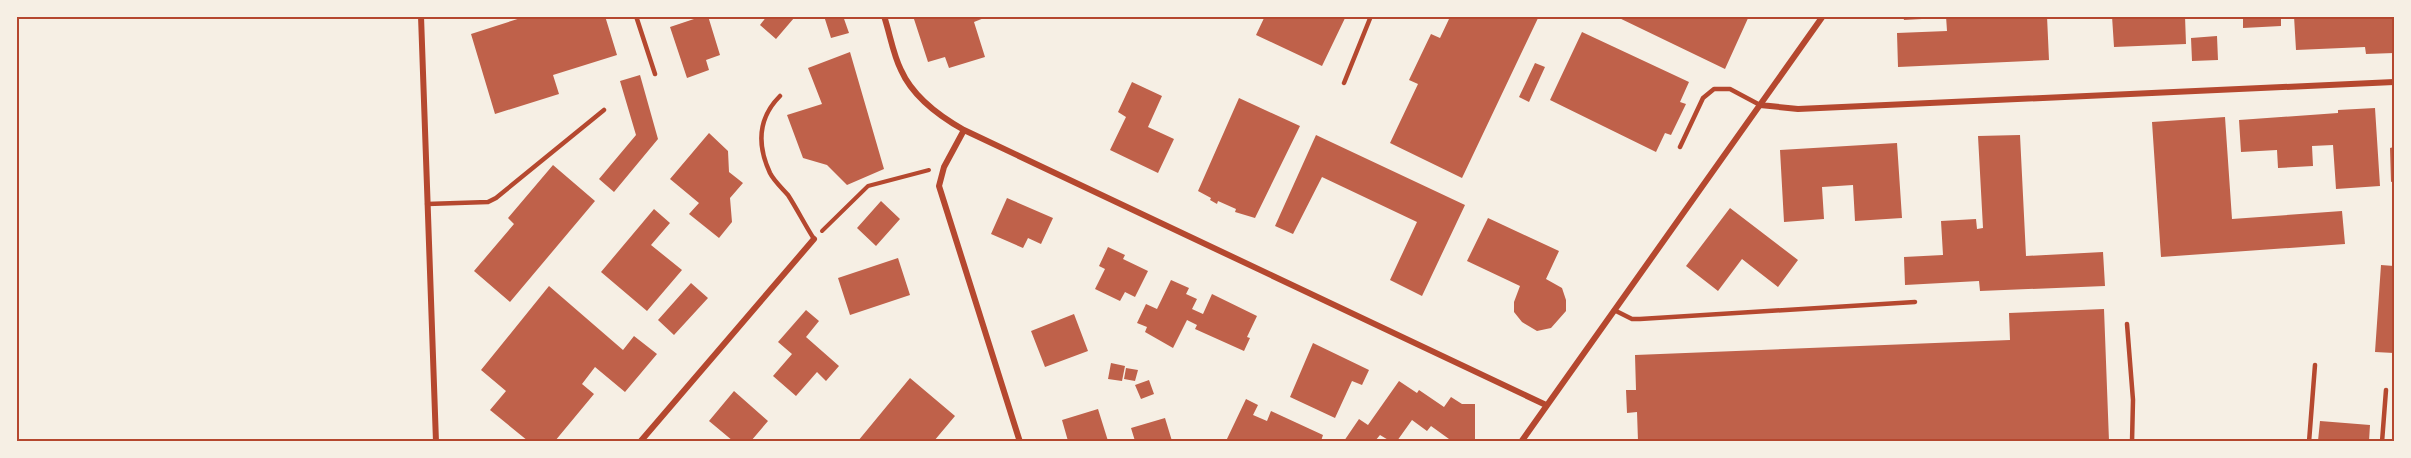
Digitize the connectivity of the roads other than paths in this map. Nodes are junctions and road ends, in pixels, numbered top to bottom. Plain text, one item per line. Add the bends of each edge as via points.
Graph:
1 (421, 16) edge
2 (636, 16) edge
3 (884, 16) edge
4 (1371, 16) edge
5 (1823, 16) edge
6 (655, 74) dead end
7 (2394, 82) edge
8 (1344, 83) dead end
9 (780, 96) dead end
10 (1760, 105) junction
11 (604, 110) dead end
12 (964, 130) junction
13 (1680, 147) dead end
14 (427, 204) junction
15 (814, 239) joint
16 (1916, 302) dead end
17 (1614, 310) junction
18 (2127, 324) dead end
19 (2315, 365) dead end
20 (2386, 390) dead end
21 (1546, 405) junction
22 (436, 441) edge
23 (640, 441) edge
24 (1020, 441) edge
25 (1521, 441) edge
26 (2132, 441) edge
27 (2308, 441) edge
28 (2382, 441) edge

1 - 14 street
2 - 6 lane
3 - 12 street via 901,71 923,101
4 - 8 lane
5 - 10 street
7 - 10 street via 1798,109
9 - 15 lane via 762,125 762,146 770,174
10 - 13 lane via 1730,89 1714,89 1703,98
10 - 17 street
11 - 14 lane via 496,198 488,202
12 - 21 street
12 - 24 street via 944,166 939,186
14 - 22 street
15 - 23 street
16 - 17 lane via 1640,319
17 - 21 street
18 - 26 lane
19 - 27 lane
20 - 28 lane
21 - 25 street

